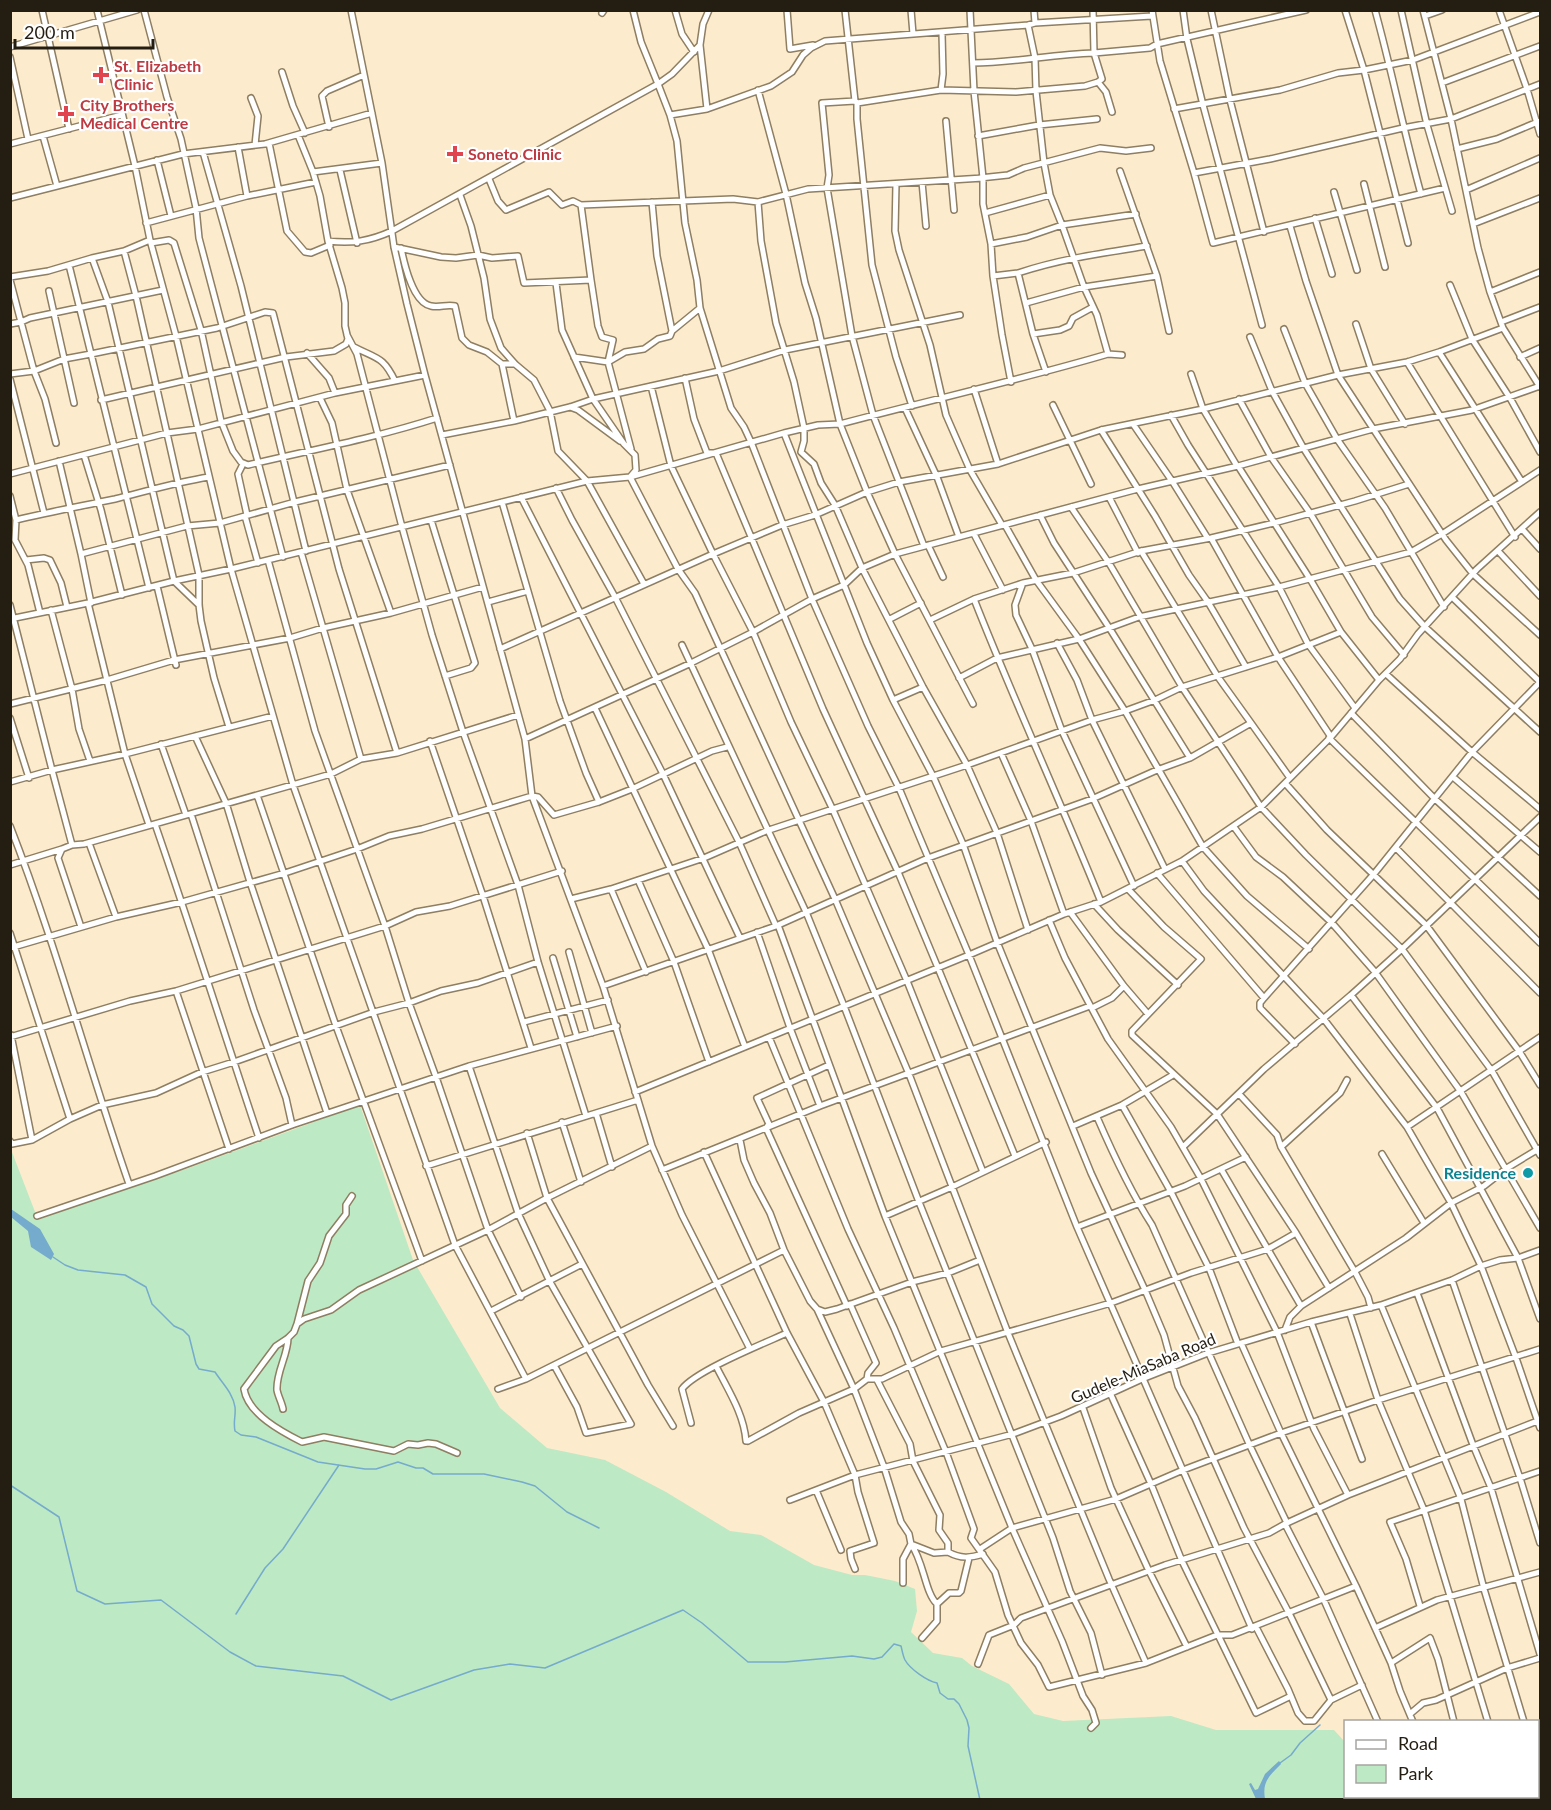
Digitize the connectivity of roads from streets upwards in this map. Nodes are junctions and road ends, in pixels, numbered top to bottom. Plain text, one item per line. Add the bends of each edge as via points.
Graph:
1 (42, 10) edge
2 (97, 10) edge
3 (137, 10) edge
4 (144, 10) edge
5 (351, 10) edge
6 (633, 10) edge
7 (675, 10) edge
8 (709, 10) edge
9 (788, 10) edge
10 (845, 10) edge
11 (911, 10) edge
12 (970, 10) edge
13 (1034, 10) edge
14 (1093, 10) edge
15 (1183, 10) edge
16 (1211, 10) edge
17 (1306, 10) edge
18 (1345, 10) edge
19 (1374, 10) edge
20 (1401, 10) edge
21 (1442, 10) edge
22 (1499, 10) edge
23 (1540, 12) edge
24 (1152, 13) edge
25 (1424, 13) edge
26 (1093, 18) junction
27 (100, 20) junction
28 (1035, 23) junction
29 (1029, 25) junction
30 (1504, 25) junction
31 (972, 30) junction
32 (1214, 32) junction
33 (942, 33) dead end
34 (913, 34) junction
35 (48, 35) junction
36 (848, 38) junction
37 (1187, 39) junction
38 (1157, 44) junction
39 (700, 45) junction
40 (817, 45) junction
41 (1540, 46) edge
42 (10, 47) edge
43 (694, 51) junction
44 (1094, 53) junction
45 (1433, 53) junction
46 (1515, 56) junction
47 (10, 57) edge
48 (1035, 58) junction
49 (1413, 60) junction
50 (973, 63) junction
51 (1390, 64) junction
52 (1364, 70) junction
53 (282, 72) dead end
54 (364, 75) junction
55 (1098, 82) junction
56 (1442, 83) junction
57 (658, 84) junction
58 (1540, 84) edge
59 (1527, 89) junction
60 (758, 90) junction
61 (940, 90) junction
62 (1036, 91) junction
63 (974, 92) junction
64 (251, 98) dead end
65 (1230, 100) junction
66 (856, 102) junction
67 (1203, 105) junction
68 (707, 109) junction
69 (1174, 109) junction
70 (1112, 112) dead end
71 (372, 113) junction
72 (122, 115) junction
73 (670, 115) junction
74 (1097, 119) dead end
75 (1451, 119) junction
76 (946, 121) dead end
77 (1539, 122) edge
78 (1040, 125) junction
79 (1427, 125) junction
80 (329, 127) junction
81 (1403, 128) junction
82 (69, 129) junction
83 (302, 134) junction
84 (1378, 134) junction
85 (1540, 134) edge
86 (43, 136) junction
87 (978, 136) junction
88 (28, 139) junction
89 (269, 143) junction
90 (10, 144) edge
91 (255, 145) junction
92 (238, 147) junction
93 (1151, 148) dead end
94 (1457, 149) junction
95 (203, 152) junction
96 (183, 154) junction
97 (1540, 158) edge
98 (157, 160) junction
99 (382, 163) junction
100 (1044, 163) junction
101 (1246, 163) junction
102 (135, 166) junction
103 (1220, 168) junction
104 (340, 170) junction
105 (1120, 171) dead end
106 (313, 172) junction
107 (1194, 173) junction
108 (983, 178) junction
109 (489, 179) junction
110 (953, 180) junction
111 (316, 182) junction
112 (922, 182) junction
113 (896, 184) junction
114 (1364, 184) dead end
115 (57, 186) junction
116 (864, 186) junction
117 (826, 188) junction
118 (1445, 188) junction
119 (278, 190) junction
120 (1466, 190) junction
121 (1334, 192) dead end
122 (786, 194) junction
123 (1421, 194) junction
124 (460, 195) junction
125 (1050, 195) junction
126 (247, 196) junction
127 (10, 198) edge
128 (1540, 198) edge
129 (1395, 200) junction
130 (684, 201) junction
131 (652, 202) junction
132 (758, 202) junction
133 (218, 204) junction
134 (581, 206) junction
135 (196, 208) junction
136 (954, 210) dead end
137 (1452, 211) dead end
138 (985, 213) junction
139 (1136, 214) junction
140 (171, 216) junction
141 (1314, 217) dead end
142 (146, 223) junction
143 (1473, 224) junction
144 (1062, 225) junction
145 (926, 226) dead end
146 (1290, 226) dead end
147 (392, 231) junction
148 (1264, 232) junction
149 (1238, 237) junction
150 (150, 241) junction
151 (329, 243) junction
152 (357, 243) junction
153 (1408, 243) dead end
154 (991, 244) junction
155 (1147, 246) junction
156 (398, 248) junction
157 (124, 251) junction
158 (478, 255) junction
159 (92, 258) junction
160 (1075, 258) junction
161 (69, 265) junction
162 (1385, 267) dead end
163 (1357, 270) dead end
164 (1540, 272) edge
165 (1017, 273) junction
166 (1332, 274) dead end
167 (993, 276) junction
168 (1157, 276) junction
169 (10, 278) edge
170 (591, 280) junction
171 (556, 283) junction
172 (1450, 285) dead end
173 (1084, 287) junction
174 (163, 290) junction
175 (49, 291) dead end
176 (1490, 292) junction
177 (136, 296) junction
178 (108, 302) junction
179 (1026, 303) junction
180 (80, 307) junction
181 (1093, 307) junction
182 (1540, 307) edge
183 (700, 308) junction
184 (55, 313) junction
185 (960, 315) dead end
186 (249, 316) junction
187 (21, 322) junction
188 (923, 322) junction
189 (10, 324) edge
190 (1356, 324) dead end
191 (1262, 325) dead end
192 (1502, 325) junction
193 (223, 326) junction
194 (1284, 329) dead end
195 (201, 330) junction
196 (889, 330) junction
197 (672, 331) junction
198 (1169, 331) dead end
199 (1033, 334) junction
200 (347, 335) junction
201 (176, 336) junction
202 (852, 336) junction
203 (1250, 337) dead end
204 (1472, 339) junction
205 (146, 342) junction
206 (821, 344) junction
207 (354, 347) junction
208 (118, 348) junction
209 (1540, 348) edge
210 (785, 350) junction
211 (1439, 352) junction
212 (307, 353) junction
213 (91, 354) junction
214 (1108, 354) junction
215 (1122, 355) dead end
216 (286, 357) junction
217 (574, 357) junction
218 (1520, 357) junction
219 (64, 360) junction
220 (608, 362) junction
221 (1407, 362) junction
222 (260, 364) junction
223 (502, 364) junction
224 (514, 364) junction
225 (234, 368) junction
226 (1371, 369) junction
227 (34, 371) junction
228 (718, 371) junction
229 (1046, 372) junction
230 (10, 374) edge
231 (212, 374) junction
232 (1191, 374) dead end
233 (425, 375) junction
234 (1338, 375) junction
235 (685, 378) junction
236 (10, 379) edge
237 (186, 381) junction
238 (395, 381) junction
239 (1011, 382) junction
240 (1305, 383) junction
241 (651, 386) junction
242 (1540, 386) edge
243 (156, 387) junction
244 (365, 388) junction
245 (974, 389) junction
246 (1272, 391) junction
247 (335, 393) junction
248 (617, 393) junction
249 (130, 394) junction
250 (320, 398) junction
251 (942, 398) junction
252 (1510, 398) junction
253 (593, 399) junction
254 (1239, 399) junction
255 (101, 400) junction
256 (74, 404) dead end
257 (297, 404) junction
258 (1053, 405) dead end
259 (912, 406) junction
260 (570, 407) junction
261 (905, 408) junction
262 (272, 409) junction
263 (1203, 409) junction
264 (1477, 409) junction
265 (550, 411) junction
266 (247, 415) junction
267 (873, 415) junction
268 (1171, 415) junction
269 (437, 418) junction
270 (1441, 418) junction
271 (222, 421) junction
272 (514, 421) junction
273 (840, 424) junction
274 (1133, 424) junction
275 (1405, 424) junction
276 (804, 428) junction
277 (198, 429) junction
278 (1373, 429) junction
279 (1101, 430) junction
280 (167, 433) junction
281 (784, 433) junction
282 (378, 434) junction
283 (442, 435) junction
284 (1337, 439) junction
285 (141, 440) junction
286 (1069, 440) junction
287 (751, 442) junction
288 (56, 443) dead end
289 (336, 444) junction
290 (624, 444) junction
291 (115, 447) junction
292 (631, 449) junction
293 (1304, 449) junction
294 (309, 452) junction
295 (1540, 452) edge
296 (716, 453) junction
297 (84, 455) junction
298 (284, 457) junction
299 (1271, 457) junction
300 (59, 461) junction
301 (259, 462) junction
302 (243, 464) junction
303 (998, 464) junction
304 (450, 465) junction
305 (670, 466) junction
306 (1238, 466) junction
307 (32, 468) junction
308 (970, 470) junction
309 (1540, 470) edge
310 (1206, 472) junction
311 (10, 474) edge
312 (209, 477) junction
313 (630, 477) junction
314 (937, 477) junction
315 (389, 480) junction
316 (587, 481) junction
317 (1172, 481) junction
318 (179, 482) junction
319 (898, 482) junction
320 (1522, 482) junction
321 (1092, 484) dead end
322 (1409, 484) junction
323 (556, 488) junction
324 (1138, 489) junction
325 (151, 490) junction
326 (347, 490) junction
327 (867, 492) junction
328 (1376, 494) junction
329 (10, 496) edge
330 (125, 496) junction
331 (321, 496) junction
332 (1109, 497) junction
333 (521, 498) junction
334 (1492, 500) junction
335 (98, 502) junction
336 (295, 502) junction
337 (502, 502) junction
338 (1340, 504) junction
339 (835, 505) junction
340 (69, 507) junction
341 (1071, 507) junction
342 (272, 509) junction
343 (462, 511) junction
344 (44, 513) junction
345 (1310, 513) junction
346 (1540, 513) edge
347 (246, 515) junction
348 (814, 515) junction
349 (1040, 515) junction
350 (431, 520) junction
351 (14, 521) edge
352 (220, 523) junction
353 (1274, 523) junction
354 (782, 525) junction
355 (1004, 525) junction
356 (187, 526) junction
357 (402, 527) junction
358 (1522, 529) junction
359 (1242, 531) junction
360 (161, 532) junction
361 (974, 534) junction
362 (1442, 534) junction
363 (362, 537) junction
364 (752, 537) junction
365 (959, 537) junction
366 (1515, 537) junction
367 (136, 538) junction
368 (1209, 538) junction
369 (1172, 544) junction
370 (333, 545) junction
371 (109, 546) junction
372 (926, 546) junction
373 (1540, 549) edge
374 (304, 551) junction
375 (1498, 551) junction
376 (1140, 552) junction
377 (1411, 552) junction
378 (81, 554) junction
379 (713, 554) junction
380 (895, 554) junction
381 (283, 557) junction
382 (26, 560) junction
383 (268, 560) junction
384 (1375, 560) junction
385 (258, 563) junction
386 (1109, 563) junction
387 (862, 568) junction
388 (231, 569) junction
389 (678, 569) junction
390 (1343, 570) junction
391 (1073, 573) junction
392 (1473, 574) junction
393 (200, 575) junction
394 (943, 577) dead end
395 (1310, 579) junction
396 (174, 580) junction
397 (1036, 580) junction
398 (1023, 583) junction
399 (644, 584) junction
400 (844, 585) junction
401 (157, 586) junction
402 (1279, 586) junction
403 (483, 587) junction
404 (149, 588) junction
405 (1004, 590) junction
406 (528, 591) junction
407 (1243, 594) junction
408 (122, 595) junction
409 (454, 595) junction
410 (1540, 596) edge
411 (615, 597) junction
412 (1452, 597) junction
413 (812, 599) junction
414 (974, 599) junction
415 (488, 602) junction
416 (1208, 602) junction
417 (89, 603) junction
418 (921, 603) junction
419 (199, 604) junction
420 (424, 604) junction
421 (10, 605) edge
422 (1444, 606) junction
423 (67, 607) junction
424 (1175, 609) junction
425 (51, 610) junction
426 (40, 613) junction
427 (391, 613) junction
428 (582, 613) junction
429 (784, 614) junction
430 (1139, 617) junction
431 (12, 618) edge
432 (890, 619) junction
433 (930, 620) junction
434 (357, 621) junction
435 (1425, 627) junction
436 (323, 628) junction
437 (1110, 628) junction
438 (540, 630) junction
439 (753, 632) junction
440 (1341, 632) junction
441 (1540, 635) edge
442 (290, 638) junction
443 (1078, 639) junction
444 (1057, 643) junction
445 (1308, 644) junction
446 (682, 645) dead end
447 (721, 648) junction
448 (500, 649) junction
449 (1032, 649) junction
450 (209, 654) junction
451 (1404, 655) junction
452 (1278, 657) junction
453 (997, 658) junction
454 (175, 663) junction
455 (689, 664) junction
456 (1246, 667) junction
457 (1386, 674) junction
458 (445, 676) junction
459 (1218, 677) junction
460 (959, 678) junction
461 (657, 679) junction
462 (107, 680) junction
463 (1379, 680) junction
464 (1540, 682) edge
465 (923, 687) junction
466 (1182, 687) junction
467 (72, 689) junction
468 (624, 695) junction
469 (33, 697) junction
470 (893, 700) junction
471 (1155, 700) junction
472 (10, 704) edge
473 (973, 704) dead end
474 (1515, 707) junction
475 (595, 708) junction
476 (1355, 708) junction
477 (1125, 711) junction
478 (1351, 713) junction
479 (518, 715) junction
480 (273, 716) junction
481 (10, 718) edge
482 (568, 720) junction
483 (1092, 720) junction
484 (1251, 723) junction
485 (229, 727) junction
486 (1062, 731) junction
487 (463, 732) junction
488 (1540, 732) edge
489 (195, 736) junction
490 (1330, 737) junction
491 (525, 739) junction
492 (430, 741) junction
493 (1033, 741) junction
494 (1217, 741) junction
495 (161, 744) junction
496 (727, 747) junction
497 (397, 753) junction
498 (1001, 753) junction
499 (1472, 753) junction
500 (125, 754) junction
501 (1190, 758) junction
502 (361, 759) junction
503 (697, 759) junction
504 (90, 761) junction
505 (967, 765) junction
506 (51, 770) junction
507 (1157, 770) junction
508 (331, 774) junction
509 (663, 774) junction
510 (933, 776) junction
511 (29, 777) junction
512 (1453, 777) junction
513 (1290, 778) junction
514 (10, 782) edge
515 (1285, 783) junction
516 (1125, 784) junction
517 (293, 785) junction
518 (899, 788) junction
519 (632, 789) junction
520 (257, 795) junction
521 (532, 796) junction
522 (1092, 798) junction
523 (1435, 799) junction
524 (865, 800) junction
525 (599, 802) junction
526 (226, 803) junction
527 (1261, 807) junction
528 (1063, 808) junction
529 (1540, 809) edge
530 (489, 810) junction
531 (833, 810) junction
532 (188, 814) junction
533 (1540, 817) edge
534 (456, 818) junction
535 (800, 821) junction
536 (1031, 821) junction
537 (1416, 823) junction
538 (152, 825) junction
539 (10, 826) edge
540 (1234, 827) junction
541 (766, 831) junction
542 (997, 833) junction
543 (1521, 836) junction
544 (739, 842) junction
545 (89, 843) junction
546 (963, 844) junction
547 (72, 845) junction
548 (1203, 847) junction
549 (1396, 848) junction
550 (62, 849) junction
551 (357, 849) junction
552 (1540, 852) edge
553 (1499, 857) junction
554 (704, 858) junction
555 (928, 858) junction
556 (24, 861) junction
557 (1182, 861) junction
558 (321, 862) junction
559 (10, 865) edge
560 (670, 869) junction
561 (1165, 869) junction
562 (562, 871) junction
563 (897, 872) junction
564 (285, 873) junction
565 (1157, 873) junction
566 (1374, 874) junction
567 (1475, 877) junction
568 (638, 880) junction
569 (250, 882) junction
570 (518, 885) junction
571 (865, 886) junction
572 (1131, 887) junction
573 (611, 889) junction
574 (216, 892) junction
575 (483, 896) junction
576 (1540, 896) edge
577 (571, 899) junction
578 (835, 899) junction
579 (1352, 901) junction
580 (182, 902) junction
581 (1101, 902) junction
582 (1450, 903) junction
583 (1094, 904) junction
584 (806, 912) junction
585 (1067, 913) junction
586 (116, 917) junction
587 (1049, 920) junction
588 (1332, 923) junction
589 (777, 925) junction
590 (1426, 925) junction
591 (385, 926) junction
592 (81, 927) junction
593 (1028, 930) junction
594 (757, 932) junction
595 (10, 933) edge
596 (50, 936) junction
597 (347, 937) junction
598 (740, 938) junction
599 (997, 942) junction
600 (1540, 943) edge
601 (13, 947) edge
602 (311, 949) junction
603 (708, 949) junction
604 (1309, 949) junction
605 (1402, 949) junction
606 (569, 952) dead end
607 (969, 955) junction
608 (553, 958) dead end
609 (277, 959) junction
610 (538, 962) junction
611 (674, 962) junction
612 (939, 968) junction
613 (241, 970) junction
614 (646, 972) junction
615 (1375, 972) junction
616 (508, 973) junction
617 (1284, 977) junction
618 (207, 981) junction
619 (907, 981) junction
620 (1178, 985) junction
621 (603, 986) junction
622 (1124, 986) junction
623 (176, 991) junction
624 (1540, 993) edge
625 (875, 994) junction
626 (1351, 995) junction
627 (1264, 998) junction
628 (608, 1000) junction
629 (409, 1004) junction
630 (585, 1006) junction
631 (844, 1006) junction
632 (1090, 1006) junction
633 (569, 1011) junction
634 (374, 1012) junction
635 (554, 1014) junction
636 (1148, 1014) junction
637 (1323, 1018) junction
638 (74, 1019) junction
639 (814, 1019) junction
640 (524, 1022) junction
641 (336, 1026) junction
642 (617, 1026) junction
643 (42, 1027) junction
644 (790, 1028) junction
645 (1033, 1028) junction
646 (592, 1033) junction
647 (11, 1036) edge
648 (577, 1037) junction
649 (769, 1037) junction
650 (1540, 1037) edge
651 (301, 1038) junction
652 (1002, 1039) junction
653 (562, 1040) junction
654 (1295, 1044) junction
655 (745, 1047) junction
656 (531, 1048) junction
657 (268, 1050) junction
658 (970, 1050) junction
659 (1519, 1051) junction
660 (234, 1062) junction
661 (709, 1062) junction
662 (939, 1062) junction
663 (829, 1065) junction
664 (469, 1066) junction
665 (1492, 1071) junction
666 (202, 1072) junction
667 (909, 1074) junction
668 (808, 1075) junction
669 (1173, 1075) junction
670 (436, 1077) junction
671 (1347, 1080) dead end
672 (788, 1084) junction
673 (1540, 1085) edge
674 (876, 1086) junction
675 (401, 1090) junction
676 (635, 1092) junction
677 (1147, 1092) junction
678 (1461, 1092) junction
679 (1239, 1094) junction
680 (841, 1098) junction
681 (638, 1100) junction
682 (364, 1101) junction
683 (102, 1105) junction
684 (1122, 1105) junction
685 (820, 1106) junction
686 (1437, 1108) junction
687 (327, 1113) junction
688 (596, 1113) junction
689 (801, 1114) junction
690 (1217, 1114) junction
691 (586, 1116) junction
692 (1097, 1116) junction
693 (70, 1119) junction
694 (562, 1122) junction
695 (292, 1125) junction
696 (1073, 1126) junction
697 (1407, 1127) junction
698 (766, 1128) junction
699 (527, 1133) junction
700 (259, 1138) junction
701 (32, 1140) junction
702 (740, 1140) junction
703 (10, 1141) edge
704 (1046, 1142) dead end
705 (496, 1143) junction
706 (652, 1146) junction
707 (1184, 1146) junction
708 (1281, 1147) junction
709 (229, 1149) junction
710 (1540, 1151) edge
711 (704, 1152) junction
712 (1382, 1154) dead end
713 (462, 1155) junction
714 (1015, 1156) junction
715 (1246, 1157) junction
716 (426, 1166) junction
717 (612, 1167) junction
718 (1507, 1168) junction
719 (1221, 1169) junction
720 (662, 1170) junction
721 (983, 1172) junction
722 (1200, 1179) junction
723 (581, 1182) junction
724 (129, 1184) junction
725 (952, 1187) junction
726 (1480, 1188) junction
727 (1171, 1192) junction
728 (352, 1196) dead end
729 (547, 1198) junction
730 (919, 1202) junction
731 (1451, 1203) junction
732 (1138, 1205) junction
733 (518, 1213) junction
734 (1111, 1215) junction
735 (37, 1216) dead end
736 (885, 1216) junction
737 (1424, 1223) junction
738 (1077, 1227) junction
739 (1540, 1228) edge
740 (489, 1230) junction
741 (1296, 1233) junction
742 (455, 1245) junction
743 (1268, 1249) junction
744 (784, 1250) junction
745 (1540, 1250) edge
746 (1240, 1257) junction
747 (1518, 1258) junction
748 (980, 1260) junction
749 (422, 1261) junction
750 (582, 1264) junction
751 (756, 1265) junction
752 (1481, 1266) junction
753 (1209, 1268) junction
754 (1355, 1272) junction
755 (948, 1273) junction
756 (1175, 1279) junction
757 (1452, 1280) junction
758 (550, 1282) junction
759 (717, 1282) junction
760 (912, 1282) junction
761 (1329, 1288) junction
762 (1145, 1290) junction
763 (878, 1293) junction
764 (1417, 1293) junction
765 (521, 1297) junction
766 (1111, 1303) junction
767 (848, 1305) junction
768 (1381, 1305) junction
769 (1301, 1306) junction
770 (1371, 1308) junction
771 (817, 1310) junction
772 (491, 1311) junction
773 (1350, 1314) junction
774 (1540, 1319) edge
775 (1311, 1322) junction
776 (297, 1324) junction
777 (1285, 1330) junction
778 (620, 1332) junction
779 (1277, 1332) junction
780 (787, 1333) junction
781 (1008, 1333) junction
782 (288, 1338) junction
783 (976, 1341) junction
784 (1240, 1344) junction
785 (587, 1347) junction
786 (750, 1349) junction
787 (1540, 1349) edge
788 (941, 1352) junction
789 (1208, 1353) junction
790 (1516, 1358) junction
791 (554, 1365) junction
792 (910, 1365) junction
793 (716, 1366) junction
794 (1172, 1367) junction
795 (1482, 1368) junction
796 (1448, 1378) junction
797 (526, 1379) junction
798 (867, 1379) junction
799 (877, 1380) junction
800 (1142, 1380) junction
801 (1414, 1388) junction
802 (498, 1389) dead end
803 (854, 1389) junction
804 (1111, 1395) junction
805 (1378, 1400) junction
806 (824, 1402) junction
807 (284, 1408) dead end
808 (1083, 1408) junction
809 (1343, 1412) junction
810 (1539, 1420) edge
811 (1045, 1421) junction
812 (691, 1423) dead end
813 (1312, 1423) junction
814 (673, 1426) dead end
815 (1540, 1428) edge
816 (1281, 1433) junction
817 (1504, 1433) junction
818 (1013, 1434) junction
819 (978, 1442) junction
820 (1473, 1445) junction
821 (1250, 1446) junction
822 (946, 1452) junction
823 (457, 1454) dead end
824 (1443, 1457) junction
825 (1214, 1459) junction
826 (1362, 1459) dead end
827 (913, 1461) junction
828 (884, 1467) junction
829 (1183, 1470) junction
830 (1408, 1471) junction
831 (1540, 1471) edge
832 (855, 1475) junction
833 (1520, 1478) junction
834 (1151, 1484) junction
835 (1491, 1488) junction
836 (816, 1490) junction
837 (1348, 1496) junction
838 (1116, 1499) junction
839 (1461, 1499) junction
840 (790, 1500) dead end
841 (1316, 1508) junction
842 (1082, 1509) junction
843 (1424, 1510) junction
844 (1045, 1519) junction
845 (1286, 1523) junction
846 (1012, 1528) junction
847 (1250, 1539) junction
848 (1540, 1543) edge
849 (911, 1544) junction
850 (1217, 1549) junction
851 (841, 1550) dead end
852 (982, 1551) junction
853 (948, 1552) junction
854 (969, 1558) junction
855 (1182, 1561) junction
856 (855, 1569) dead end
857 (1149, 1571) junction
858 (1540, 1572) edge
859 (1519, 1578) junction
860 (903, 1583) dead end
861 (1112, 1586) junction
862 (1356, 1586) junction
863 (1484, 1589) junction
864 (1451, 1597) junction
865 (1323, 1598) junction
866 (1076, 1599) junction
867 (937, 1604) junction
868 (1420, 1606) junction
869 (1047, 1608) junction
870 (1289, 1613) junction
871 (1014, 1625) junction
872 (1254, 1628) junction
873 (1375, 1628) junction
874 (1217, 1635) junction
875 (922, 1638) dead end
876 (1187, 1647) junction
877 (1540, 1656) edge
878 (1391, 1663) junction
879 (978, 1664) dead end
880 (1146, 1664) junction
881 (1507, 1668) junction
882 (1102, 1675) junction
883 (1077, 1680) junction
884 (1474, 1681) junction
885 (1362, 1685) junction
886 (1448, 1694) junction
887 (1291, 1696) junction
888 (1331, 1700) junction
889 (1410, 1714) junction
890 (1377, 1720) edge
891 (1412, 1720) edge
892 (1454, 1720) edge
893 (1487, 1720) edge
894 (1523, 1720) edge
895 (1091, 1728) dead end

1 - 35 street
2 - 27 street
3 - 27 street
4 - 96 street
5 - 54 street
6 - 57 street
7 - 43 street via 682,34
8 - 39 street
9 - 40 street via 790,48
10 - 36 street
11 - 34 street
12 - 31 street
13 - 28 street
14 - 26 street
15 - 37 street
16 - 32 street
17 - 32 street
18 - 52 street
19 - 51 street
20 - 49 street
21 - 25 street
22 - 30 street
23 - 30 street
24 - 26 street
24 - 38 street
25 - 45 street
26 - 28 street
26 - 44 street
27 - 35 street
27 - 72 street
28 - 29 street
29 - 31 street
29 - 48 street
30 - 45 street
30 - 46 street
31 - 34 street
31 - 50 street
32 - 37 street
32 - 65 street
33 - 61 street via 944,74
34 - 36 street
35 - 42 street
35 - 82 street
36 - 40 street via 825,40
36 - 66 street
37 - 38 street
37 - 67 street
38 - 44 street via 1137,50
38 - 69 street
39 - 43 street
39 - 68 street
40 - 60 street via 803,55 792,72
41 - 46 street
43 - 57 street
44 - 48 street
44 - 55 street via 1102,79
45 - 49 street
45 - 56 street
46 - 56 street
46 - 59 street
47 - 88 street
48 - 50 street
48 - 62 street
49 - 51 street
49 - 79 street
50 - 63 street
51 - 52 street
51 - 81 street
52 - 65 street via 1336,73
52 - 84 street
53 - 83 street
54 - 71 street
54 - 80 street via 322,96
55 - 62 street
55 - 70 street via 1106,92
56 - 75 street
57 - 73 street
57 - 109 street
58 - 59 street
59 - 75 street
59 - 77 street
60 - 68 street
60 - 122 street
61 - 63 street
61 - 66 street
62 - 63 street
62 - 78 street
63 - 87 street
64 - 91 street via 258,116
65 - 67 street
65 - 101 street
66 - 116 street
66 - 117 street via 822,103 829,175
67 - 69 street
67 - 103 street
68 - 73 street
69 - 107 street
71 - 80 street
71 - 99 street
72 - 82 street
72 - 102 street
73 - 130 street
74 - 78 street
75 - 79 street
75 - 94 street
76 - 110 street
77 - 85 street
77 - 94 street via 1497,139
78 - 87 street
78 - 100 street
79 - 81 street
79 - 118 street
80 - 83 street
81 - 84 street
81 - 123 street
82 - 86 street
83 - 89 street
83 - 106 street
84 - 101 street
84 - 129 street
86 - 88 street
86 - 115 street
87 - 108 street
88 - 90 street
89 - 91 street
89 - 119 street
91 - 92 street
92 - 95 street
92 - 126 street
93 - 100 street via 1100,148
94 - 120 street
95 - 96 street
95 - 133 street
96 - 98 street
96 - 135 street
97 - 120 street
98 - 102 street
98 - 140 street
99 - 104 street
99 - 147 street
100 - 108 street via 1008,175
100 - 125 street
101 - 103 street
101 - 148 street
102 - 115 street
102 - 142 street
103 - 107 street
103 - 149 street
104 - 106 street
104 - 152 street
105 - 139 street
106 - 111 street
107 - 149 street via 1213,243
108 - 110 street
108 - 116 street
108 - 138 street
109 - 124 street
109 - 134 street via 506,210 549,192 562,205 573,201
110 - 112 street
110 - 136 street
111 - 119 street
111 - 151 street
112 - 113 street
112 - 145 street
113 - 116 street
113 - 188 street via 895,231
114 - 162 street
115 - 127 street
116 - 117 street
116 - 196 street via 872,265
117 - 122 street
117 - 202 street
118 - 123 street
118 - 137 street
119 - 126 street
119 - 151 street via 287,231 293,240 308,253
120 - 143 street
121 - 163 street
122 - 132 street
122 - 206 street
123 - 129 street
124 - 147 street
124 - 158 street
125 - 138 street
125 - 144 street
126 - 133 street
128 - 143 street
129 - 148 street
129 - 153 street
130 - 131 street
130 - 132 street
130 - 183 street
131 - 134 street
131 - 197 street via 657,256
132 - 210 street via 761,242
133 - 135 street
133 - 186 street
134 - 170 street
135 - 140 street
135 - 193 street via 199,238
138 - 154 street
139 - 144 street
139 - 155 street
140 - 142 street
141 - 166 street
142 - 150 street
143 - 176 street
144 - 154 street
144 - 160 street
146 - 234 street
147 - 152 street
147 - 156 street
148 - 149 street
149 - 191 street
150 - 157 street
150 - 174 street
150 - 195 street via 174,243
151 - 152 street
151 - 200 street via 345,303
154 - 167 street
155 - 160 street
155 - 168 street
156 - 158 street via 441,257
156 - 223 street via 421,300 431,307 454,306 462,338
156 - 233 street
157 - 159 street
157 - 177 street
158 - 171 street via 518,256 524,283
158 - 224 street via 490,319 501,348
159 - 161 street
159 - 178 street
160 - 165 street
160 - 173 street
161 - 169 street
161 - 180 street
164 - 176 street
165 - 167 street
165 - 179 street
167 - 239 street
168 - 173 street
168 - 198 street
169 - 187 street
170 - 171 street
170 - 220 street via 602,337 613,340
171 - 217 street via 562,330
172 - 204 street
173 - 179 street
173 - 181 street
174 - 177 street
174 - 201 street
175 - 184 street
176 - 192 street
177 - 178 street
177 - 205 street
178 - 180 street
178 - 208 street
179 - 199 street
180 - 184 street
180 - 213 street
181 - 199 street via 1073,318 1069,326
181 - 214 street
182 - 192 street
183 - 197 street
183 - 228 street
184 - 187 street
184 - 219 street
185 - 188 street
186 - 193 street
186 - 216 street via 273,313
186 - 222 street
187 - 189 street
187 - 227 street
188 - 196 street
188 - 251 street
190 - 226 street
192 - 204 street
192 - 218 street
193 - 195 street
193 - 225 street
194 - 240 street
195 - 201 street
195 - 231 street
196 - 202 street
196 - 259 street
197 - 220 street via 644,349 625,352
199 - 229 street
200 - 207 street
200 - 212 street via 346,344 334,351
201 - 205 street
201 - 237 street
202 - 206 street
202 - 267 street
203 - 246 street
204 - 211 street
204 - 252 street
205 - 208 street
205 - 243 street
206 - 210 street
206 - 273 street
207 - 238 street via 380,358
207 - 244 street
208 - 213 street
208 - 249 street
209 - 218 street
210 - 228 street
210 - 276 street
211 - 221 street
211 - 264 street
212 - 216 street
212 - 247 street via 329,378
213 - 219 street
213 - 255 street
214 - 215 street
214 - 229 street
216 - 222 street
216 - 257 street
217 - 220 street
217 - 253 street
218 - 242 street
219 - 227 street
219 - 256 street
220 - 248 street
221 - 226 street
221 - 270 street
222 - 225 street
222 - 262 street
223 - 224 street
223 - 272 street
224 - 265 street via 534,380
225 - 231 street
225 - 266 street
226 - 234 street
226 - 275 street
227 - 230 street
227 - 288 street
228 - 235 street
228 - 287 street via 731,408
229 - 239 street
231 - 237 street
231 - 271 street
232 - 263 street
233 - 238 street
233 - 269 street
234 - 240 street
234 - 278 street
235 - 241 street
235 - 296 street via 707,453
236 - 307 street
237 - 243 street
237 - 277 street
238 - 244 street
239 - 245 street
240 - 246 street
240 - 284 street
241 - 248 street
241 - 305 street
242 - 252 street
243 - 249 street
243 - 280 street
244 - 247 street
244 - 282 street
245 - 251 street
245 - 303 street
246 - 254 street
246 - 293 street
247 - 250 street
248 - 253 street
248 - 292 street
249 - 255 street
249 - 285 street
250 - 257 street
250 - 289 street via 332,423
251 - 259 street
251 - 308 street via 950,427
252 - 264 street
252 - 295 street
253 - 260 street
253 - 290 street
254 - 263 street
254 - 299 street
255 - 291 street
257 - 262 street
257 - 294 street
258 - 286 street
259 - 261 street
260 - 265 street
260 - 290 street
261 - 267 street
261 - 314 street
262 - 266 street
262 - 298 street
263 - 268 street
263 - 306 street
264 - 270 street
264 - 320 street
265 - 272 street
265 - 316 street via 558,451
266 - 271 street
266 - 301 street
267 - 273 street
267 - 319 street
268 - 274 street
268 - 310 street
269 - 282 street
269 - 283 street
270 - 275 street
270 - 334 street
271 - 277 street
271 - 302 street via 233,451
272 - 283 street
273 - 276 street
273 - 327 street
274 - 279 street
274 - 317 street
275 - 278 street
276 - 281 street
276 - 339 street via 801,452 814,464
277 - 280 street
277 - 312 street
278 - 284 street
278 - 322 street
279 - 286 street
279 - 324 street
280 - 285 street
280 - 318 street
281 - 287 street
281 - 348 street
282 - 289 street
282 - 315 street
283 - 304 street
284 - 293 street
284 - 328 street
285 - 291 street
285 - 325 street
286 - 303 street
286 - 321 street
287 - 296 street
287 - 354 street
289 - 294 street
289 - 326 street
290 - 292 street
291 - 297 street
291 - 330 street
292 - 313 street via 636,470
293 - 299 street
293 - 338 street
294 - 298 street
294 - 331 street
296 - 305 street
296 - 364 street
297 - 300 street
297 - 335 street
298 - 301 street
298 - 336 street
299 - 306 street
299 - 345 street
300 - 307 street
300 - 340 street
301 - 302 street
301 - 342 street
302 - 347 street via 238,474
303 - 308 street
304 - 315 street
304 - 343 street
305 - 313 street
305 - 379 street
306 - 310 street
306 - 353 street
307 - 311 street
307 - 344 street
308 - 314 street
308 - 355 street
309 - 320 street
310 - 317 street
310 - 359 street
312 - 318 street
312 - 352 street
313 - 316 street
313 - 389 street
314 - 319 street
314 - 365 street
315 - 326 street
315 - 357 street
316 - 323 street
316 - 399 street
317 - 324 street
317 - 368 street
318 - 325 street
318 - 356 street
319 - 327 street
319 - 372 street
320 - 334 street
322 - 328 street
322 - 362 street
323 - 333 street
323 - 411 street
324 - 332 street
324 - 369 street
325 - 330 street
325 - 360 street
326 - 331 street
326 - 363 street
327 - 339 street
327 - 380 street
328 - 338 street
328 - 377 street
329 - 351 street
330 - 335 street
330 - 367 street
331 - 336 street
331 - 370 street
332 - 341 street
332 - 376 street
333 - 337 street
333 - 428 street
334 - 362 street
334 - 366 street
335 - 340 street
335 - 371 street
336 - 342 street
336 - 374 street
337 - 343 street
337 - 406 street
338 - 345 street
338 - 384 street
339 - 348 street
339 - 387 street
340 - 344 street
340 - 378 street
341 - 349 street
341 - 386 street
342 - 347 street
342 - 381 street
343 - 350 street
343 - 403 street
344 - 351 street
345 - 353 street
345 - 390 street
346 - 358 street
347 - 352 street
347 - 385 street
348 - 354 street
348 - 400 street
349 - 355 street
349 - 391 street
350 - 357 street
350 - 409 street
351 - 382 street via 15,540
352 - 356 street
352 - 388 street
353 - 359 street
353 - 395 street
354 - 364 street
354 - 413 street
355 - 361 street
355 - 397 street
356 - 360 street
356 - 393 street
357 - 363 street
357 - 420 street
358 - 366 street
358 - 373 street
359 - 368 street
359 - 402 street
360 - 367 street
360 - 396 street
361 - 365 street
361 - 405 street
362 - 377 street
362 - 392 street
363 - 370 street
363 - 427 street
364 - 379 street
364 - 429 street
365 - 372 street
366 - 375 street
367 - 371 street
367 - 404 street
368 - 369 street
368 - 407 street
369 - 376 street
369 - 416 street
370 - 374 street
370 - 434 street
371 - 378 street
371 - 408 street
372 - 380 street
372 - 394 street
374 - 381 street
374 - 436 street
375 - 392 street
375 - 410 street
376 - 386 street
376 - 424 street
377 - 384 street
377 - 422 street
378 - 417 street
379 - 389 street
379 - 439 street
380 - 387 street
380 - 418 street
381 - 383 street
382 - 423 street via 50,560
382 - 426 street
383 - 385 street
383 - 442 street
384 - 390 street
384 - 435 street via 1400,599
385 - 388 street
386 - 391 street
386 - 430 street
387 - 400 street
387 - 432 street
388 - 393 street
388 - 480 street
389 - 399 street
389 - 447 street via 695,593
390 - 395 street
390 - 451 street via 1372,616
391 - 397 street
391 - 437 street
392 - 412 street
392 - 441 street
393 - 396 street
393 - 419 street
395 - 402 street
395 - 440 street
396 - 401 street
396 - 419 street
397 - 398 street
397 - 443 street
398 - 405 street
398 - 449 street via 1015,605 1016,615
399 - 411 street
400 - 413 street
400 - 470 street
401 - 404 street
401 - 454 street
402 - 407 street
402 - 445 street
403 - 409 street
403 - 415 street
404 - 408 street
405 - 414 street
406 - 415 street
406 - 438 street
407 - 416 street
407 - 452 street
408 - 417 street
409 - 420 street
409 - 458 street via 475,663
411 - 428 street
411 - 461 street
412 - 422 street
412 - 464 street
413 - 429 street
413 - 518 street
414 - 433 street
414 - 453 street
415 - 448 street
416 - 424 street
416 - 456 street
417 - 423 street
417 - 462 street
418 - 432 street
418 - 433 street
419 - 450 street
420 - 427 street
420 - 458 street
421 - 431 street
422 - 435 street
423 - 425 street
424 - 430 street
424 - 459 street
425 - 426 street
425 - 467 street
426 - 431 street
427 - 434 street
428 - 438 street
428 - 468 street
429 - 439 street
429 - 524 street
430 - 437 street
430 - 466 street
431 - 469 street
432 - 465 street
433 - 460 street
434 - 436 street
434 - 497 street
435 - 451 street
435 - 474 street
436 - 442 street
436 - 502 street
437 - 443 street
437 - 471 street
438 - 448 street
438 - 482 street
439 - 447 street
439 - 531 street
440 - 445 street
440 - 463 street
442 - 450 street
442 - 508 street
443 - 444 street
443 - 477 street
444 - 449 street
444 - 483 street
445 - 452 street
445 - 476 street
446 - 455 street
447 - 455 street
447 - 535 street
448 - 479 street
449 - 453 street
449 - 486 street
450 - 454 street
450 - 485 street
451 - 457 street
452 - 456 street
452 - 490 street
453 - 460 street
453 - 493 street
454 - 462 street
455 - 461 street
455 - 496 street
456 - 459 street
457 - 463 street
457 - 499 street
458 - 487 street
459 - 466 street
459 - 484 street
460 - 473 street
461 - 468 street
461 - 503 street
462 - 467 street
462 - 500 street
463 - 476 street
464 - 474 street
465 - 470 street
465 - 505 street
466 - 471 street
466 - 494 street
467 - 469 street
467 - 504 street
468 - 475 street
468 - 509 street
469 - 472 street
469 - 506 street
470 - 510 street
471 - 477 street
471 - 501 street
474 - 488 street
474 - 499 street
475 - 482 street
475 - 519 street
476 - 478 street
477 - 483 street
477 - 507 street
478 - 490 street
478 - 523 street
479 - 487 street
479 - 491 street
480 - 485 street
480 - 517 street
481 - 511 street
482 - 491 street
482 - 525 street
483 - 486 street
483 - 516 street
484 - 494 street
484 - 513 street
485 - 489 street
486 - 493 street
486 - 522 street
487 - 492 street
487 - 530 street
489 - 495 street
489 - 526 street
490 - 513 street
490 - 537 street
491 - 521 street
492 - 497 street
492 - 534 street
493 - 498 street
493 - 528 street
494 - 501 street
494 - 527 street
495 - 500 street
495 - 532 street
496 - 503 street
496 - 541 street
497 - 502 street
498 - 505 street
498 - 536 street
499 - 512 street
499 - 529 street
500 - 504 street
500 - 538 street
501 - 507 street
502 - 508 street
503 - 509 street
503 - 544 street
504 - 506 street
505 - 510 street
505 - 542 street
506 - 511 street
506 - 547 street
507 - 516 street
507 - 548 street
508 - 517 street
508 - 551 street
509 - 519 street
509 - 554 street
510 - 518 street
510 - 546 street
511 - 514 street
512 - 523 street
512 - 543 street
513 - 515 street
515 - 527 street
515 - 566 street
516 - 522 street
516 - 561 street
517 - 520 street
517 - 558 street
518 - 524 street
518 - 555 street
519 - 525 street
519 - 560 street
520 - 526 street
520 - 564 street
521 - 525 street via 538,797 554,815
521 - 530 street
521 - 562 street
522 - 528 street
522 - 572 street
523 - 537 street
523 - 553 street
524 - 531 street
524 - 563 street
526 - 532 street
526 - 569 street
527 - 540 street
527 - 579 street
528 - 536 street
528 - 581 street
530 - 534 street
530 - 570 street
531 - 535 street
531 - 571 street
532 - 538 street
532 - 574 street
533 - 543 street
534 - 551 street
534 - 575 street
535 - 541 street
535 - 578 street
536 - 542 street
536 - 585 street
537 - 549 street
537 - 567 street
538 - 545 street
538 - 580 street
539 - 556 street
540 - 548 street
540 - 588 street via 1261,862
541 - 544 street
541 - 584 street
542 - 546 street
542 - 593 street
543 - 552 street
543 - 553 street
544 - 554 street
544 - 589 street
545 - 547 street
545 - 586 street
546 - 555 street
546 - 599 street
547 - 550 street
548 - 557 street
548 - 604 street via 1247,896
549 - 566 street
549 - 582 street
550 - 556 street
550 - 592 street via 58,858
551 - 558 street
551 - 591 street
553 - 567 street
553 - 576 street
554 - 560 street
554 - 598 street
555 - 563 street
555 - 607 street
556 - 559 street
556 - 596 street
557 - 561 street
557 - 617 street via 1204,891
558 - 564 street
558 - 597 street
560 - 568 street
560 - 603 street
561 - 565 street
562 - 570 street
562 - 577 street
563 - 571 street
563 - 612 street
564 - 569 street
564 - 602 street
565 - 572 street
565 - 627 street
566 - 579 street
566 - 590 street
567 - 582 street
567 - 600 street
568 - 573 street
568 - 611 street
569 - 574 street
569 - 609 street
570 - 575 street
570 - 610 street
571 - 578 street
571 - 619 street
572 - 581 street
572 - 620 street via 1164,927 1201,959
573 - 577 street
573 - 614 street
574 - 580 street
574 - 613 street
575 - 591 street via 416,912
575 - 616 street
577 - 621 street
578 - 584 street
578 - 625 street
579 - 588 street
579 - 605 street
580 - 586 street
580 - 618 street
581 - 583 street
582 - 590 street
582 - 624 street
583 - 585 street
583 - 620 street
584 - 589 street
584 - 631 street
585 - 587 street
585 - 622 street
586 - 592 street
587 - 593 street
587 - 632 street
588 - 604 street
588 - 615 street
589 - 594 street
589 - 639 street
590 - 605 street
590 - 659 street
591 - 597 street
591 - 629 street
592 - 596 street
593 - 599 street
594 - 598 street
594 - 644 street
595 - 601 street
596 - 601 street
596 - 638 street
597 - 602 street
597 - 634 street
598 - 603 street
599 - 607 street
599 - 645 street
601 - 643 street
602 - 609 street
602 - 641 street
603 - 611 street
603 - 655 street
604 - 617 street
605 - 615 street
605 - 665 street
606 - 630 street
607 - 612 street
607 - 652 street
608 - 633 street
609 - 613 street
609 - 651 street
610 - 616 street
610 - 635 street
611 - 614 street
611 - 661 street
612 - 619 street
612 - 658 street
613 - 618 street
613 - 657 street
614 - 621 street
615 - 626 street
615 - 678 street
616 - 629 street
616 - 640 street
617 - 627 street
617 - 637 street
618 - 623 street
618 - 660 street
619 - 625 street
619 - 662 street
620 - 636 street
621 - 628 street
622 - 632 street via 1112,998
622 - 636 street
623 - 638 street
623 - 666 street
625 - 631 street
625 - 667 street
626 - 637 street
626 - 686 street
627 - 654 street via 1260,1008
628 - 630 street
628 - 642 street
629 - 634 street
629 - 670 street
630 - 633 street
630 - 646 street
631 - 639 street
631 - 674 street
632 - 645 street
632 - 677 street via 1108,1039
633 - 635 street
633 - 648 street
634 - 641 street
634 - 675 street
635 - 640 street
635 - 653 street
636 - 669 street via 1132,1035
637 - 654 street
637 - 697 street
638 - 643 street
638 - 683 street
639 - 644 street
639 - 663 street
640 - 656 street
641 - 651 street
641 - 682 street
642 - 646 street
642 - 676 street
643 - 647 street
643 - 693 street
644 - 649 street
644 - 668 street
645 - 652 street
645 - 696 street
646 - 648 street
647 - 701 street
648 - 653 street
649 - 655 street
649 - 672 street
650 - 659 street
651 - 657 street
651 - 687 street
652 - 658 street
652 - 738 street
653 - 656 street
653 - 691 street
654 - 679 street
655 - 661 street
656 - 664 street
657 - 660 street
657 - 695 street
658 - 662 street
658 - 714 street
659 - 665 street
659 - 673 street
660 - 666 street
660 - 700 street
661 - 676 street
662 - 667 street
662 - 721 street
663 - 668 street
663 - 680 street
664 - 670 street
664 - 705 street
665 - 678 street
665 - 710 street
666 - 683 street via 156,1093
666 - 709 street
667 - 674 street
667 - 725 street
668 - 672 street
668 - 685 street
669 - 677 street
669 - 690 street
670 - 675 street
670 - 713 street
671 - 708 street via 1340,1093
672 - 689 street
672 - 698 street via 758,1098 769,1124
674 - 680 street
674 - 730 street
675 - 682 street
675 - 716 street
676 - 681 street
677 - 684 street
677 - 707 street
678 - 686 street
678 - 718 street
679 - 690 street
679 - 708 street via 1277,1136
680 - 685 street
680 - 736 street
681 - 688 street
681 - 706 street
682 - 687 street
682 - 749 street
683 - 693 street
683 - 724 street
684 - 692 street
684 - 727 street
685 - 689 street
686 - 697 street
686 - 726 street
687 - 695 street
688 - 691 street
688 - 717 street
689 - 698 street
689 - 763 street
690 - 707 street
690 - 715 street
691 - 694 street
692 - 696 street
692 - 732 street
693 - 701 street
694 - 699 street
694 - 723 street
695 - 700 street
696 - 734 street
697 - 731 street
698 - 702 street
698 - 767 street
699 - 705 street
699 - 729 street
700 - 709 street
701 - 703 street via 12,1144
702 - 711 street
702 - 744 street via 753,1183
704 - 714 street
705 - 713 street
705 - 733 street
706 - 717 street
706 - 720 street
707 - 722 street
708 - 754 street
709 - 724 street
710 - 718 street
711 - 720 street
711 - 751 street
712 - 737 street
713 - 716 street
713 - 740 street
714 - 721 street
715 - 719 street
715 - 741 street
716 - 742 street
717 - 723 street
718 - 726 street
718 - 739 street
719 - 722 street
719 - 743 street
720 - 759 street
721 - 725 street
722 - 727 street
722 - 746 street
723 - 729 street
724 - 735 street
725 - 730 street
725 - 748 street
726 - 731 street
726 - 747 street
727 - 732 street
727 - 753 street
728 - 776 street via 308,1281
729 - 733 street
729 - 750 street
730 - 736 street
730 - 755 street
731 - 737 street
731 - 752 street
732 - 734 street
732 - 756 street via 1152,1225
733 - 740 street
733 - 758 street
734 - 738 street
734 - 762 street
736 - 760 street
737 - 754 street
738 - 766 street
740 - 742 street
740 - 765 street
741 - 743 street
741 - 761 street
742 - 749 street
742 - 772 street
743 - 746 street
743 - 769 street
744 - 751 street
744 - 771 street
745 - 747 street, Gudele-MiaSaba Road
746 - 753 street
746 - 779 street
747 - 752 street, Gudele-MiaSaba Road
747 - 774 street
748 - 755 street
748 - 781 street
749 - 776 street
750 - 758 street
750 - 778 street
751 - 759 street
751 - 780 street
752 - 757 street, Gudele-MiaSaba Road
752 - 790 street
753 - 756 street
753 - 784 street
754 - 761 street
754 - 770 street
755 - 760 street
755 - 783 street
756 - 762 street
756 - 789 street
757 - 764 street, Gudele-MiaSaba Road
757 - 795 street
758 - 765 street
758 - 785 street
759 - 778 street
759 - 786 street
760 - 763 street
760 - 788 street
761 - 769 street
762 - 766 street
762 - 794 street via 1164,1335
763 - 767 street
763 - 792 street
764 - 768 street, Gudele-MiaSaba Road
764 - 796 street
765 - 772 street
766 - 781 street
766 - 800 street
767 - 771 street via 825,1312
767 - 798 street via 876,1363
768 - 770 street, Gudele-MiaSaba Road
768 - 801 street
769 - 777 street via 1290,1317
770 - 773 street, Gudele-MiaSaba Road
771 - 803 street
772 - 797 street
773 - 775 street, Gudele-MiaSaba Road
773 - 805 street
775 - 777 street, Gudele-MiaSaba Road
775 - 809 street
776 - 782 street
777 - 779 street, Gudele-MiaSaba Road
778 - 785 street
778 - 814 street
779 - 784 street, Gudele-MiaSaba Road
779 - 813 street
780 - 786 street
780 - 806 street
781 - 783 street
781 - 811 street
782 - 807 street via 277,1389
782 - 823 street via 276,1346 244,1389 249,1402 271,1426 302,1442 324,1437 394,1450 408,1444 428,1443
783 - 788 street
783 - 818 street
784 - 789 street, Gudele-MiaSaba Road
784 - 816 street
785 - 791 street
785 - 791 street via 631,1424 586,1433
786 - 793 street
787 - 790 street
788 - 792 street
788 - 819 street
789 - 794 street, Gudele-MiaSaba Road
789 - 821 street
790 - 795 street
790 - 810 street
791 - 797 street
792 - 799 street
792 - 822 street
793 - 806 street via 737,1406 747,1441
793 - 812 street via 682,1389
794 - 800 street, Gudele-MiaSaba Road
794 - 825 street via 1181,1394
795 - 796 street
795 - 817 street
796 - 801 street
796 - 820 street
797 - 802 street
798 - 799 street
798 - 803 street
799 - 827 street via 910,1444
800 - 804 street, Gudele-MiaSaba Road
800 - 829 street
801 - 805 street
801 - 824 street
803 - 806 street
803 - 828 street
804 - 808 street, Gudele-MiaSaba Road
804 - 834 street
805 - 809 street
805 - 830 street
806 - 832 street
808 - 811 street, Gudele-MiaSaba Road
808 - 838 street
809 - 813 street
809 - 826 street
810 - 815 street
810 - 817 street
811 - 818 street, Gudele-MiaSaba Road
811 - 842 street
813 - 816 street
813 - 837 street
816 - 821 street
816 - 841 street
817 - 820 street
817 - 833 street
818 - 819 street, Gudele-MiaSaba Road
818 - 844 street
819 - 822 street, Gudele-MiaSaba Road
819 - 846 street
820 - 824 street
820 - 835 street
821 - 825 street
821 - 845 street
822 - 827 street, Gudele-MiaSaba Road
822 - 852 street via 974,1529 972,1538
824 - 830 street
824 - 839 street
825 - 829 street
825 - 847 street
827 - 828 street, Gudele-MiaSaba Road
827 - 853 street via 940,1515 939,1530 948,1543
828 - 832 street, Gudele-MiaSaba Road
828 - 849 street
829 - 834 street
829 - 850 street
830 - 837 street
830 - 843 street
831 - 833 street
832 - 836 street, Gudele-MiaSaba Road
832 - 856 street via 874,1543 850,1551
833 - 835 street
833 - 848 street
834 - 838 street
834 - 855 street
835 - 839 street
835 - 859 street
836 - 840 street, Gudele-MiaSaba Road
836 - 851 street
837 - 841 street
838 - 842 street
838 - 857 street
839 - 843 street
839 - 863 street
841 - 845 street
841 - 862 street
842 - 844 street
842 - 861 street
843 - 864 street
843 - 868 street via 1389,1522 1406,1559
844 - 846 street
844 - 866 street
845 - 847 street
845 - 865 street
846 - 852 street
846 - 869 street
847 - 850 street
847 - 870 street
849 - 853 street via 931,1552
849 - 860 street via 903,1559
849 - 867 street
850 - 855 street
850 - 872 street
852 - 854 street
852 - 871 street via 995,1572
853 - 854 street
854 - 867 street via 961,1591 949,1593
855 - 857 street
855 - 874 street
857 - 861 street
857 - 876 street
858 - 859 street
859 - 863 street
859 - 877 street
861 - 866 street
861 - 880 street
862 - 865 street
862 - 873 street
863 - 864 street
863 - 881 street
864 - 868 street
864 - 884 street
865 - 870 street
865 - 885 street
866 - 869 street
866 - 882 street via 1091,1633
867 - 875 street via 937,1621
868 - 873 street
869 - 871 street via 1021,1618
869 - 883 street
870 - 872 street
870 - 888 street
871 - 879 street via 989,1635
871 - 883 street via 1050,1687
872 - 874 street
872 - 887 street
873 - 878 street
874 - 876 street
874 - 887 street via 1256,1713
876 - 880 street
877 - 881 street
878 - 886 street via 1430,1638
878 - 889 street
880 - 882 street
881 - 884 street
881 - 894 street
882 - 883 street
883 - 895 street via 1096,1723
884 - 886 street
884 - 893 street
885 - 888 street
885 - 890 street
886 - 889 street via 1423,1703
886 - 892 street
887 - 888 street via 1298,1713 1309,1722
889 - 891 street

